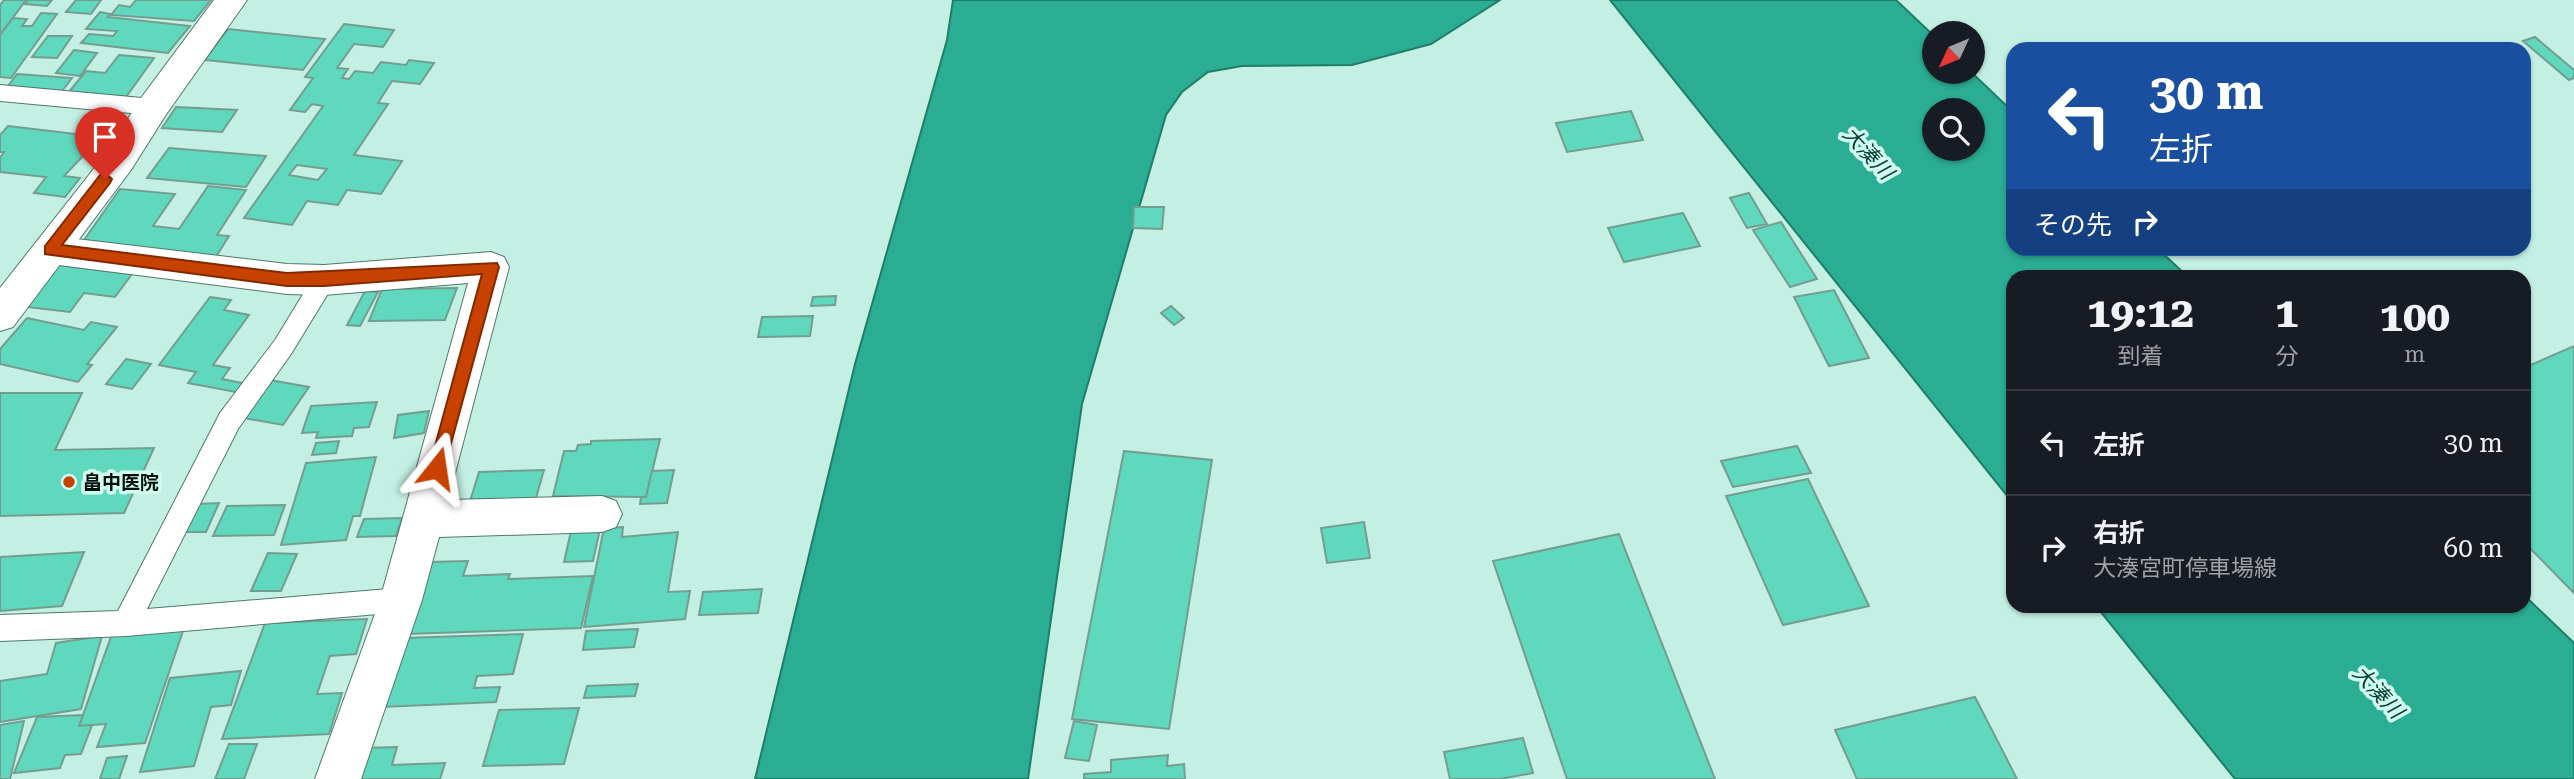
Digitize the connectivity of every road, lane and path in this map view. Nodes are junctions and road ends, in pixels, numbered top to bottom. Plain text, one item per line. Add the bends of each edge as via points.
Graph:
1 (231, 0) edge
2 (0, 93) edge
3 (153, 107) junction
4 (51, 250) junction
5 (324, 280) junction
6 (1, 314) edge
7 (602, 514) dead end
8 (424, 519) junction
9 (401, 600) junction
10 (126, 623) junction
11 (0, 628) edge
12 (338, 779) edge

1 - 3 street
2 - 3 lane
3 - 4 street via 119,161
4 - 5 street
4 - 6 street
5 - 8 street via 491,267
5 - 10 lane via 229,421
7 - 8 street
8 - 9 street
9 - 10 lane
9 - 12 street
10 - 11 lane

